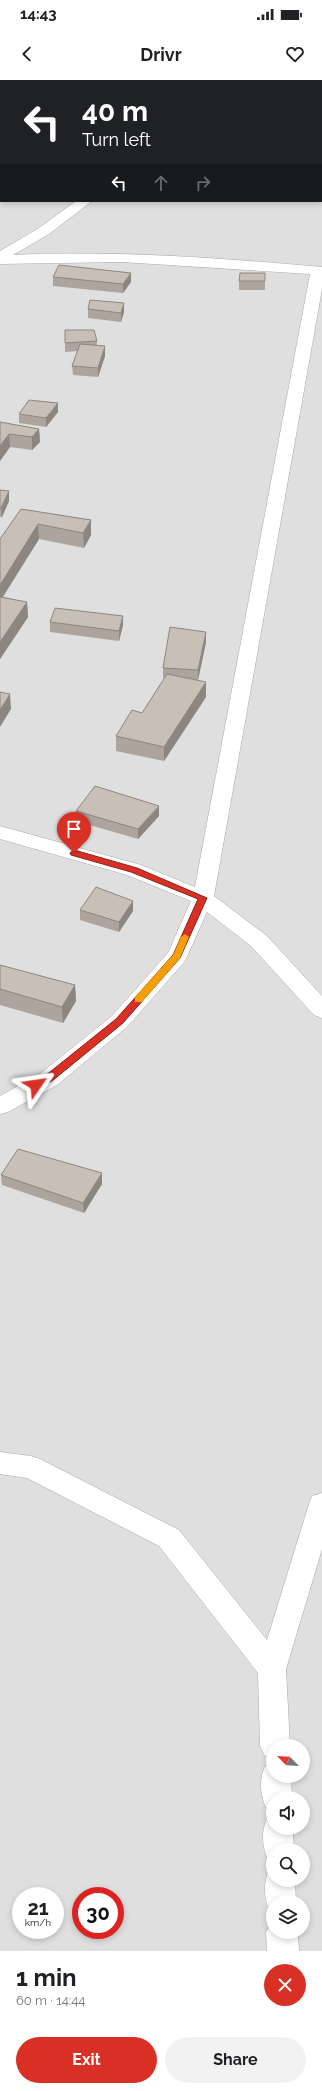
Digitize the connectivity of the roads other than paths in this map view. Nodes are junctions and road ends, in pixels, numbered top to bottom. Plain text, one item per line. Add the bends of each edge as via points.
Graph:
1 (84, 202) edge
2 (0, 257) edge
3 (0, 260) edge
4 (320, 271) edge
5 (0, 832) edge
6 (203, 898) junction
7 (322, 1010) edge
8 (0, 1106) edge
9 (0, 1463) edge
10 (322, 1504) edge
11 (272, 1669) junction
12 (275, 1739) edge
13 (282, 1939) edge
14 (282, 1951) edge

1 - 2 street via 44,231
3 - 4 street via 43,257 156,258
4 - 6 street
5 - 6 street via 134,870
6 - 7 street via 259,941
6 - 8 street via 177,956 120,1021 49,1078
9 - 11 street via 31,1467 169,1538
10 - 11 street
11 - 12 street
13 - 14 street

